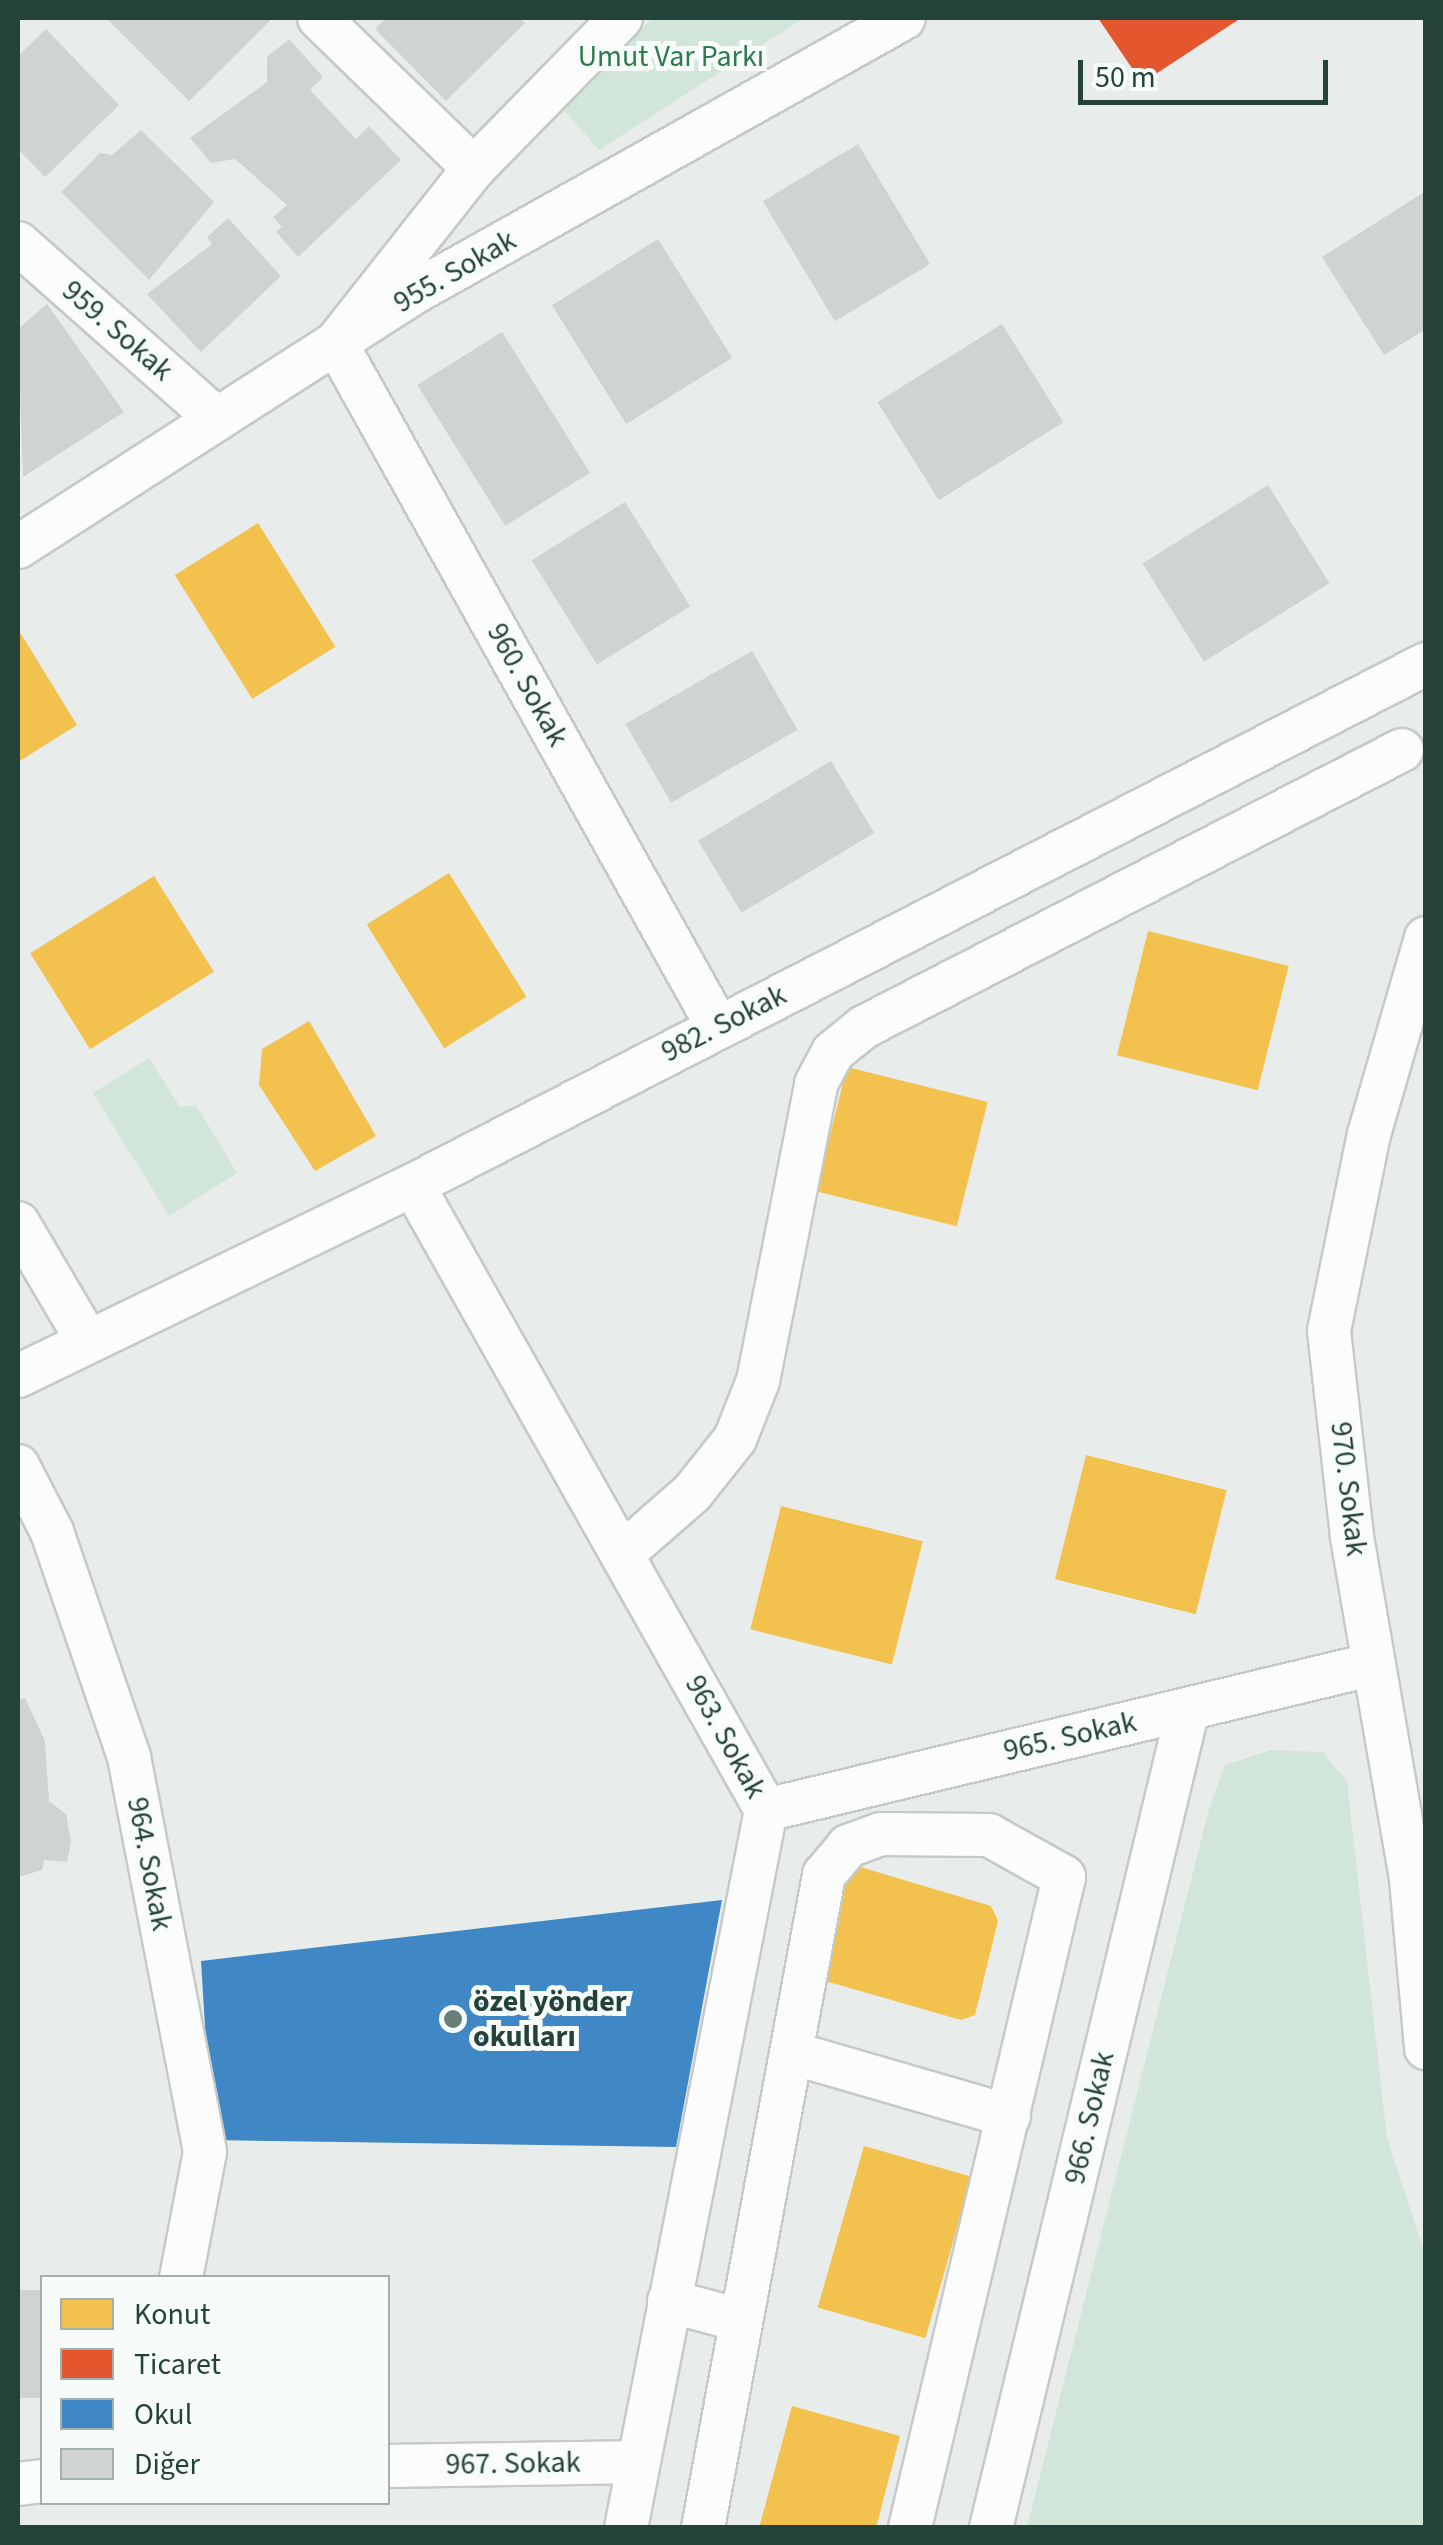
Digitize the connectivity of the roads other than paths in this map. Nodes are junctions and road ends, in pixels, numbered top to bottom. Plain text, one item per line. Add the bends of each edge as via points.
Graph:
1 (319, 18) edge
2 (620, 18) edge
3 (904, 18) edge
4 (474, 168) junction
5 (18, 243) edge
6 (336, 343) junction
7 (217, 419) junction
8 (18, 546) edge
9 (1426, 664) edge
10 (1402, 750) dead end
11 (1426, 938) edge
12 (718, 1027) junction
13 (413, 1185) junction
14 (18, 1223) edge
15 (88, 1342) junction
16 (18, 1376) edge
17 (18, 1466) edge
18 (622, 1554) junction
19 (1374, 1664) junction
20 (1188, 1709) junction
21 (766, 1810) junction
22 (1426, 2048) edge
23 (792, 2054) junction
24 (1009, 2116) junction
25 (182, 2275) edge
26 (669, 2300) junction
27 (740, 2320) junction
28 (638, 2462) junction
29 (390, 2466) edge
30 (626, 2528) edge
31 (703, 2528) edge
32 (910, 2528) edge
33 (991, 2528) edge

1 - 4 street
2 - 4 street
3 - 6 street, 955. Sokak
4 - 6 street
5 - 7 street, 959. Sokak
6 - 7 street, 955. Sokak
6 - 12 street, 960. Sokak
7 - 8 street, 955. Sokak
9 - 12 street, 982. Sokak
10 - 18 street via 864,1027 833,1052 816,1084 758,1381 734,1439 692,1494
11 - 19 street, 970. Sokak via 1368,1134 1329,1331
12 - 13 street, 982. Sokak
13 - 15 street, 982. Sokak
13 - 18 street, 963. Sokak
14 - 15 street
15 - 16 street, 982. Sokak
17 - 25 street, 964. Sokak via 52,1532 128,1756 205,2152
18 - 21 street, 963. Sokak
19 - 20 street, 965. Sokak
19 - 22 street, 970. Sokak via 1411,1879
20 - 21 street, 965. Sokak
20 - 33 street, 966. Sokak
21 - 26 street, 963. Sokak
23 - 24 street
23 - 24 street via 824,1874 836,1856 881,1834 989,1834 1064,1877
23 - 27 street
24 - 32 street
26 - 27 street
26 - 28 street, 963. Sokak
27 - 31 street
28 - 29 street, 967. Sokak
28 - 30 street, 963. Sokak

